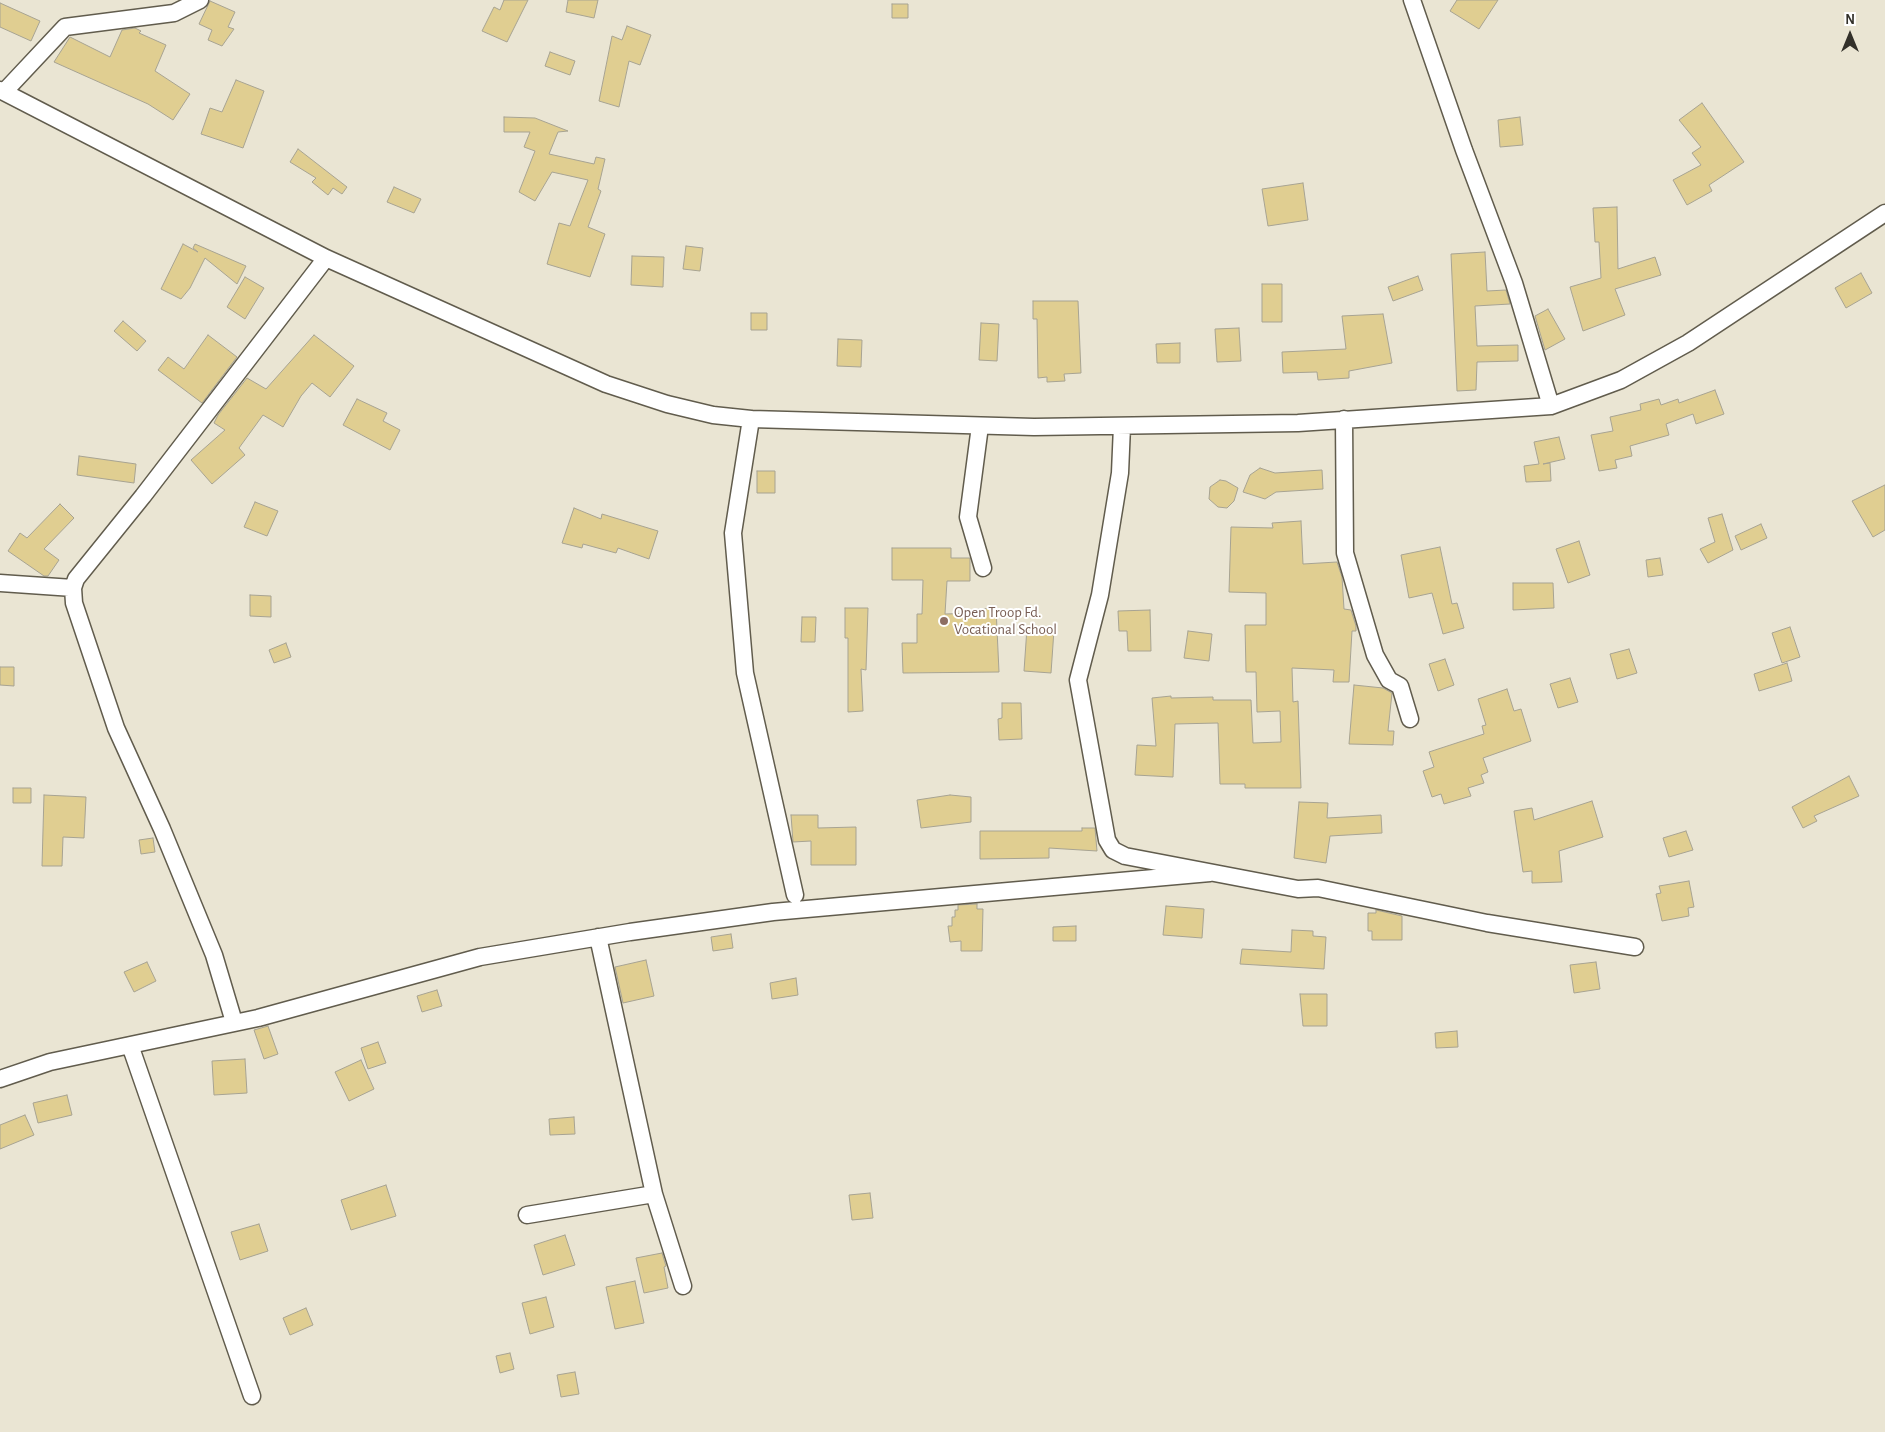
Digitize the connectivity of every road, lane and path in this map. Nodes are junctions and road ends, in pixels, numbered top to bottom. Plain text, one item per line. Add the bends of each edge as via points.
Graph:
1 (200, 0) edge
2 (1412, 0) edge
3 (2, 91) edge
4 (1885, 213) edge
5 (326, 258) junction
6 (1551, 406) junction
7 (752, 419) junction
8 (1344, 419) junction
9 (980, 426) junction
10 (1122, 426) junction
11 (983, 568) dead end
12 (0, 583) edge
13 (73, 588) junction
14 (1410, 719) dead end
15 (1210, 873) junction
16 (795, 895) dead end
17 (598, 937) junction
18 (1636, 947) dead end
19 (234, 1022) junction
20 (130, 1045) junction
21 (0, 1079) edge
22 (654, 1194) junction
23 (527, 1215) dead end
24 (683, 1286) dead end
25 (252, 1396) dead end

1 - 3 street via 174,13 65,27
2 - 6 street via 1514,283
3 - 5 street
4 - 6 street via 1688,344 1621,380
5 - 7 street via 606,384 713,415
5 - 13 street
6 - 8 street
7 - 9 street
7 - 16 street via 733,534 745,672
8 - 10 street via 1298,423
8 - 14 street via 1345,553 1376,655 1389,680 1400,686
9 - 10 street
9 - 11 street via 968,518
10 - 15 street via 1120,473 1100,594 1078,680 1106,834 1113,850 1124,856
12 - 13 street
13 - 19 street via 74,603 116,728 214,955
15 - 17 street via 773,912
15 - 18 street via 1298,889 1318,888 1487,923
17 - 19 street via 480,957
17 - 22 street
19 - 20 street
20 - 21 street via 50,1062
20 - 25 street
22 - 23 street
22 - 24 street

